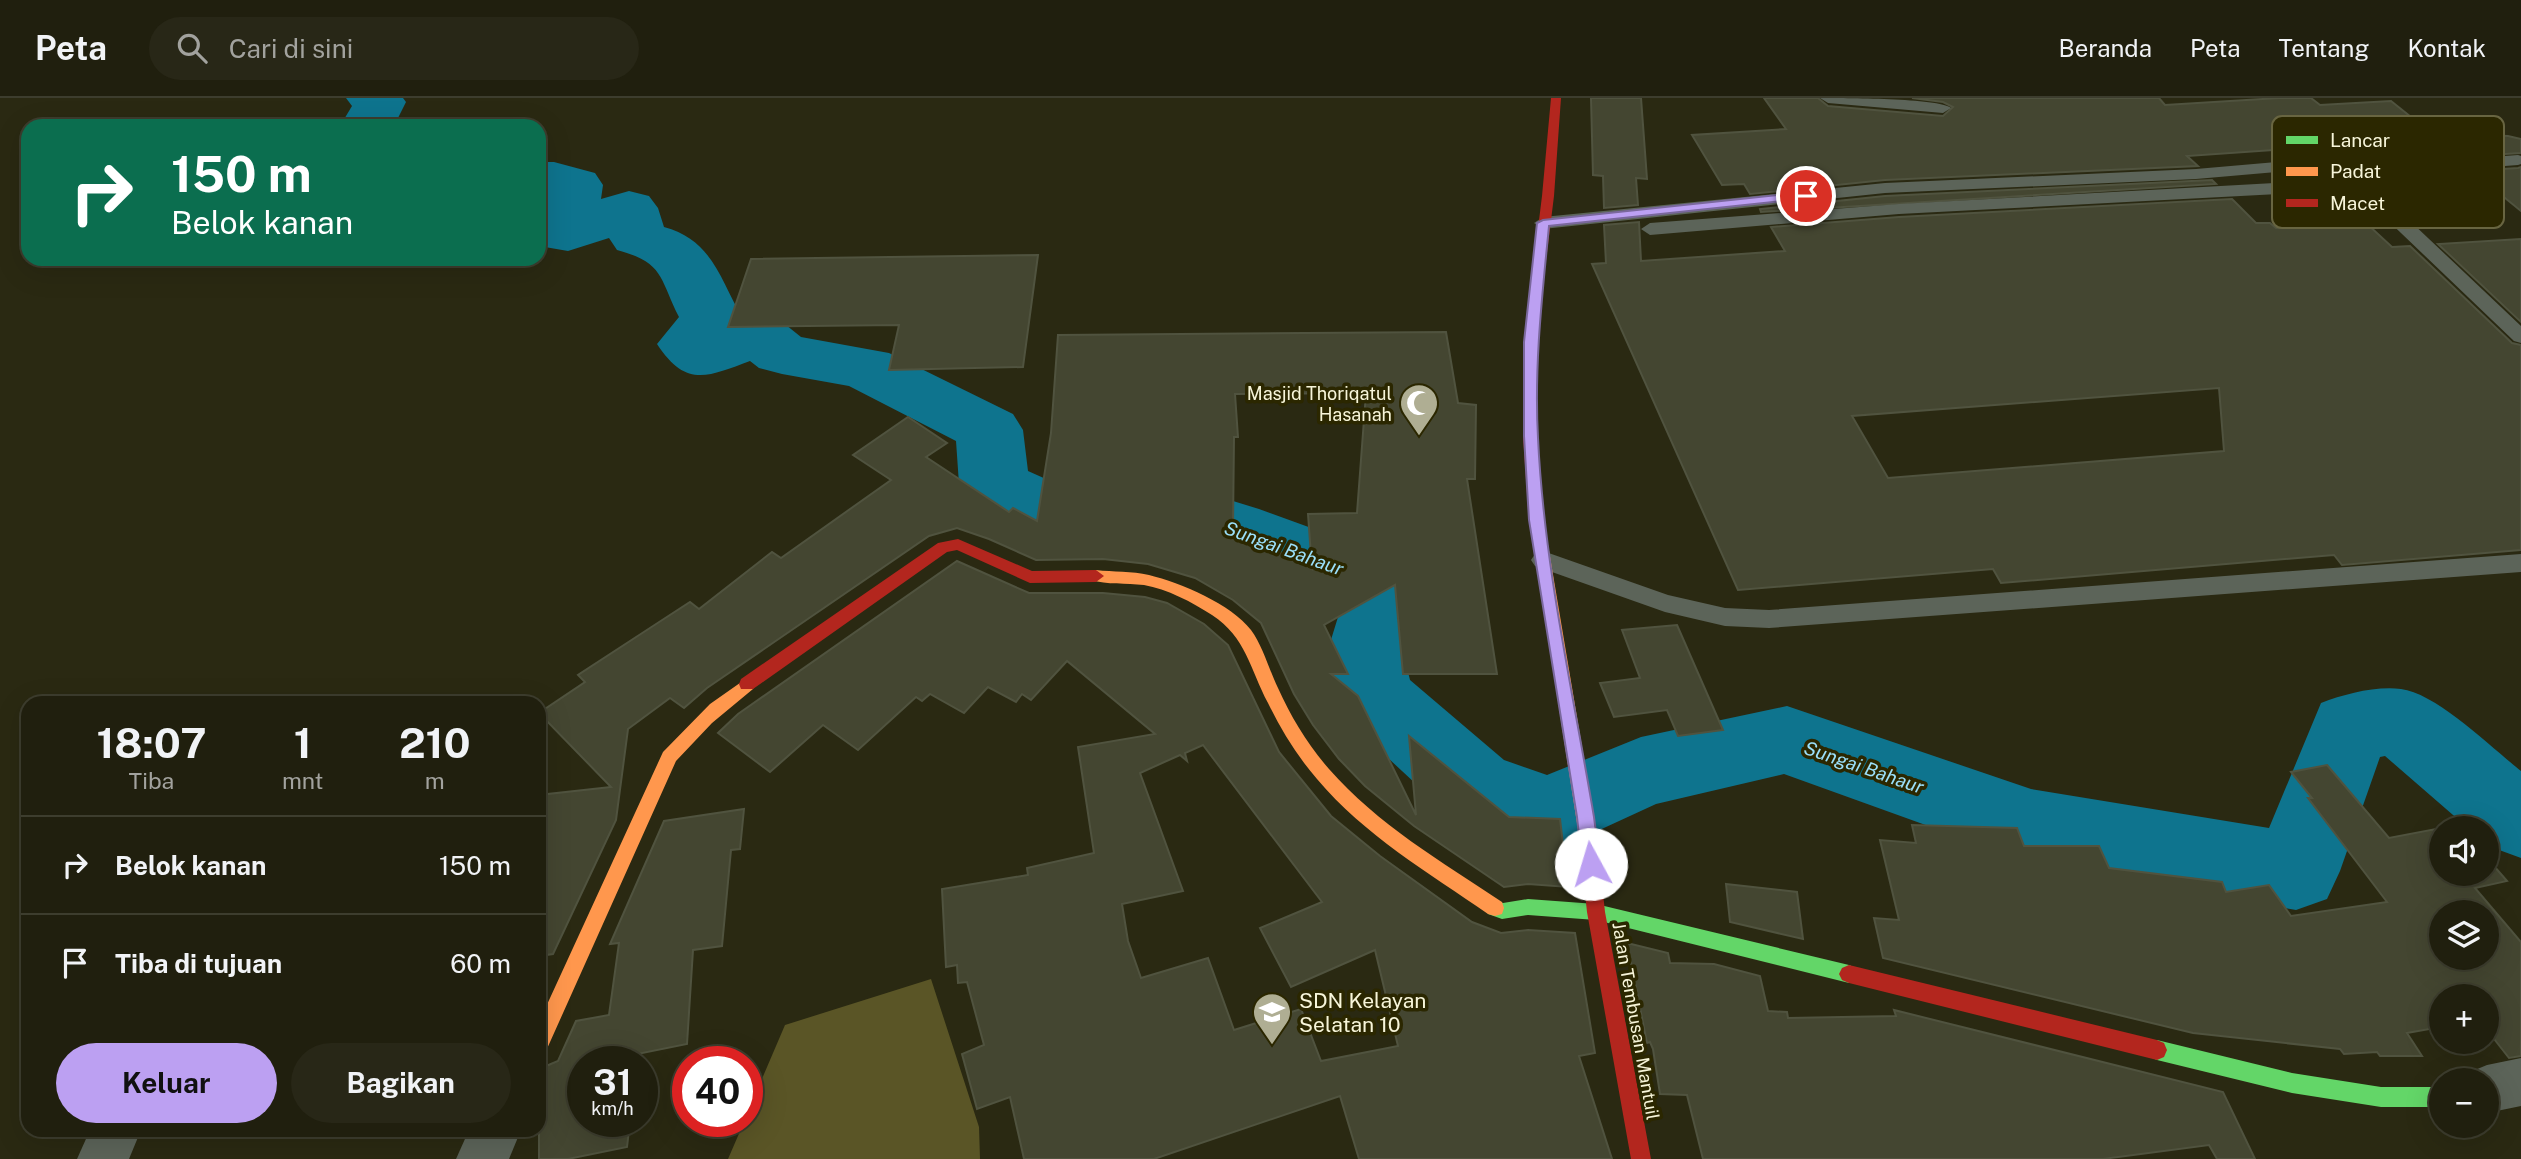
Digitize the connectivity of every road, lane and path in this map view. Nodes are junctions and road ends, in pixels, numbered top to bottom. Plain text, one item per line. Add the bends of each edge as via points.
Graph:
1 (1556, 98) edge
2 (1828, 98) edge
3 (1943, 108) dead end
4 (2518, 160) dead end
5 (2504, 161) edge
6 (2272, 167) edge
7 (2196, 174) junction
8 (1885, 188) junction
9 (2272, 189) edge
10 (2212, 193) junction
11 (1899, 209) junction
12 (2407, 228) edge
13 (1542, 230) junction
14 (2521, 337) edge
15 (1543, 560) junction
16 (2521, 563) edge
17 (1596, 912) junction
18 (546, 1029) edge
19 (2521, 1082) edge
20 (2499, 1087) edge
21 (2429, 1097) edge
22 (113, 1137) edge
23 (493, 1137) edge
24 (103, 1159) edge
25 (482, 1159) edge
26 (1641, 1159) edge

1 - 13 street, Jalan Tembusan Mantuil
2 - 3 lane
4 - 5 lane
6 - 7 lane
7 - 8 lane
7 - 10 lane
8 - 11 lane
8 - 13 lane
9 - 10 lane
10 - 11 lane
11 - 13 lane
12 - 14 lane
13 - 15 street, Jalan Tembusan Mantuil via 1530,342 1530,423
15 - 16 lane via 1665,603 1725,617 1769,619
15 - 17 street, Jalan Tembusan Mantuil via 1586,817
17 - 18 street via 1502,911 1397,841 1322,773 1275,701 1245,634 1219,612 1147,580 1030,577 958,544 943,547 722,701 694,727 669,757
17 - 21 street via 2292,1083 2381,1097
17 - 26 street, Jalan Tembusan Mantuil
19 - 20 street
22 - 24 street
23 - 25 street

